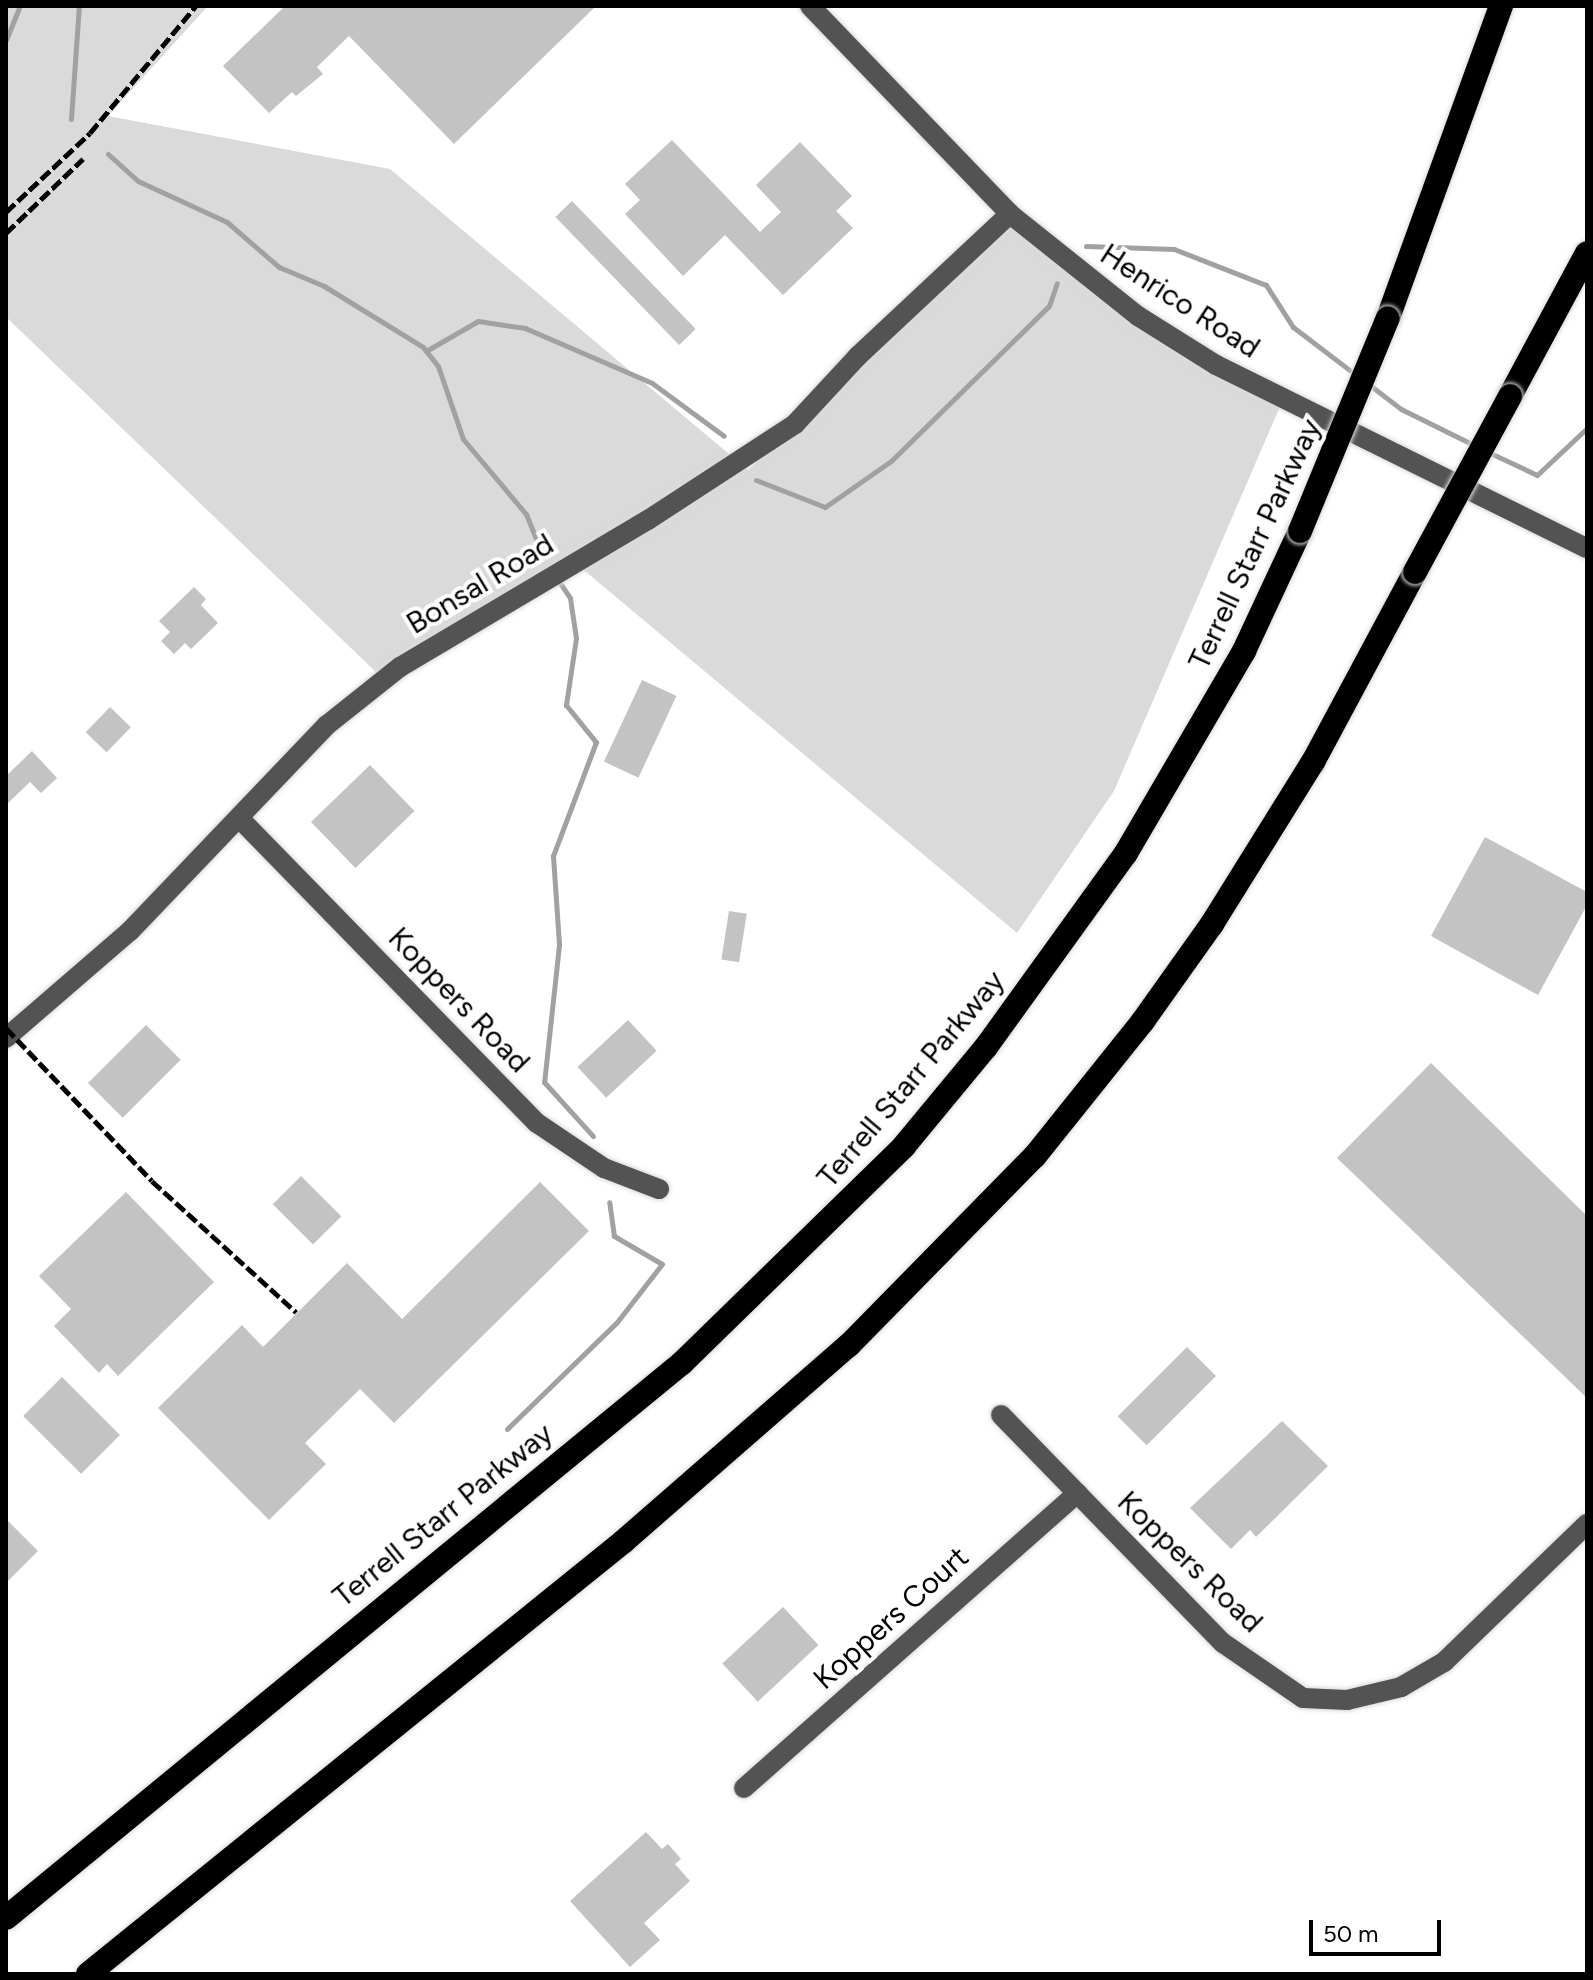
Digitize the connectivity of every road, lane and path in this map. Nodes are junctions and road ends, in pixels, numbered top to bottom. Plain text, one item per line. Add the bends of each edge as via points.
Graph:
1 (810, 6) edge
2 (1501, 6) edge
3 (1010, 214) junction
4 (1587, 253) edge
5 (1587, 548) edge
6 (240, 819) junction
7 (6, 1038) edge
8 (659, 1189) dead end
9 (1001, 1415) dead end
10 (1077, 1493) junction
11 (1587, 1524) edge
12 (744, 1788) dead end
13 (6, 1918) edge
14 (88, 1974) edge

1 - 3 street, Henrico Road
2 - 13 highway, Terrell Starr Parkway, bridge via 1388,318 1244,651 1126,853 986,1047 904,1146 682,1363
3 - 5 street, Henrico Road via 1138,316 1216,365
3 - 6 street, Bonsal Road via 858,356 795,424 648,520 400,667 327,725
4 - 14 highway, bridge via 1313,762 1212,924 1035,1156 849,1345 624,1541
6 - 7 street, Bonsal Road via 130,931
6 - 8 street, Koppers Road via 537,1123 604,1168
9 - 10 street, Koppers Road
10 - 11 street, Koppers Road via 1223,1643 1303,1698 1347,1700 1401,1687 1444,1662
10 - 12 street, Koppers Court

